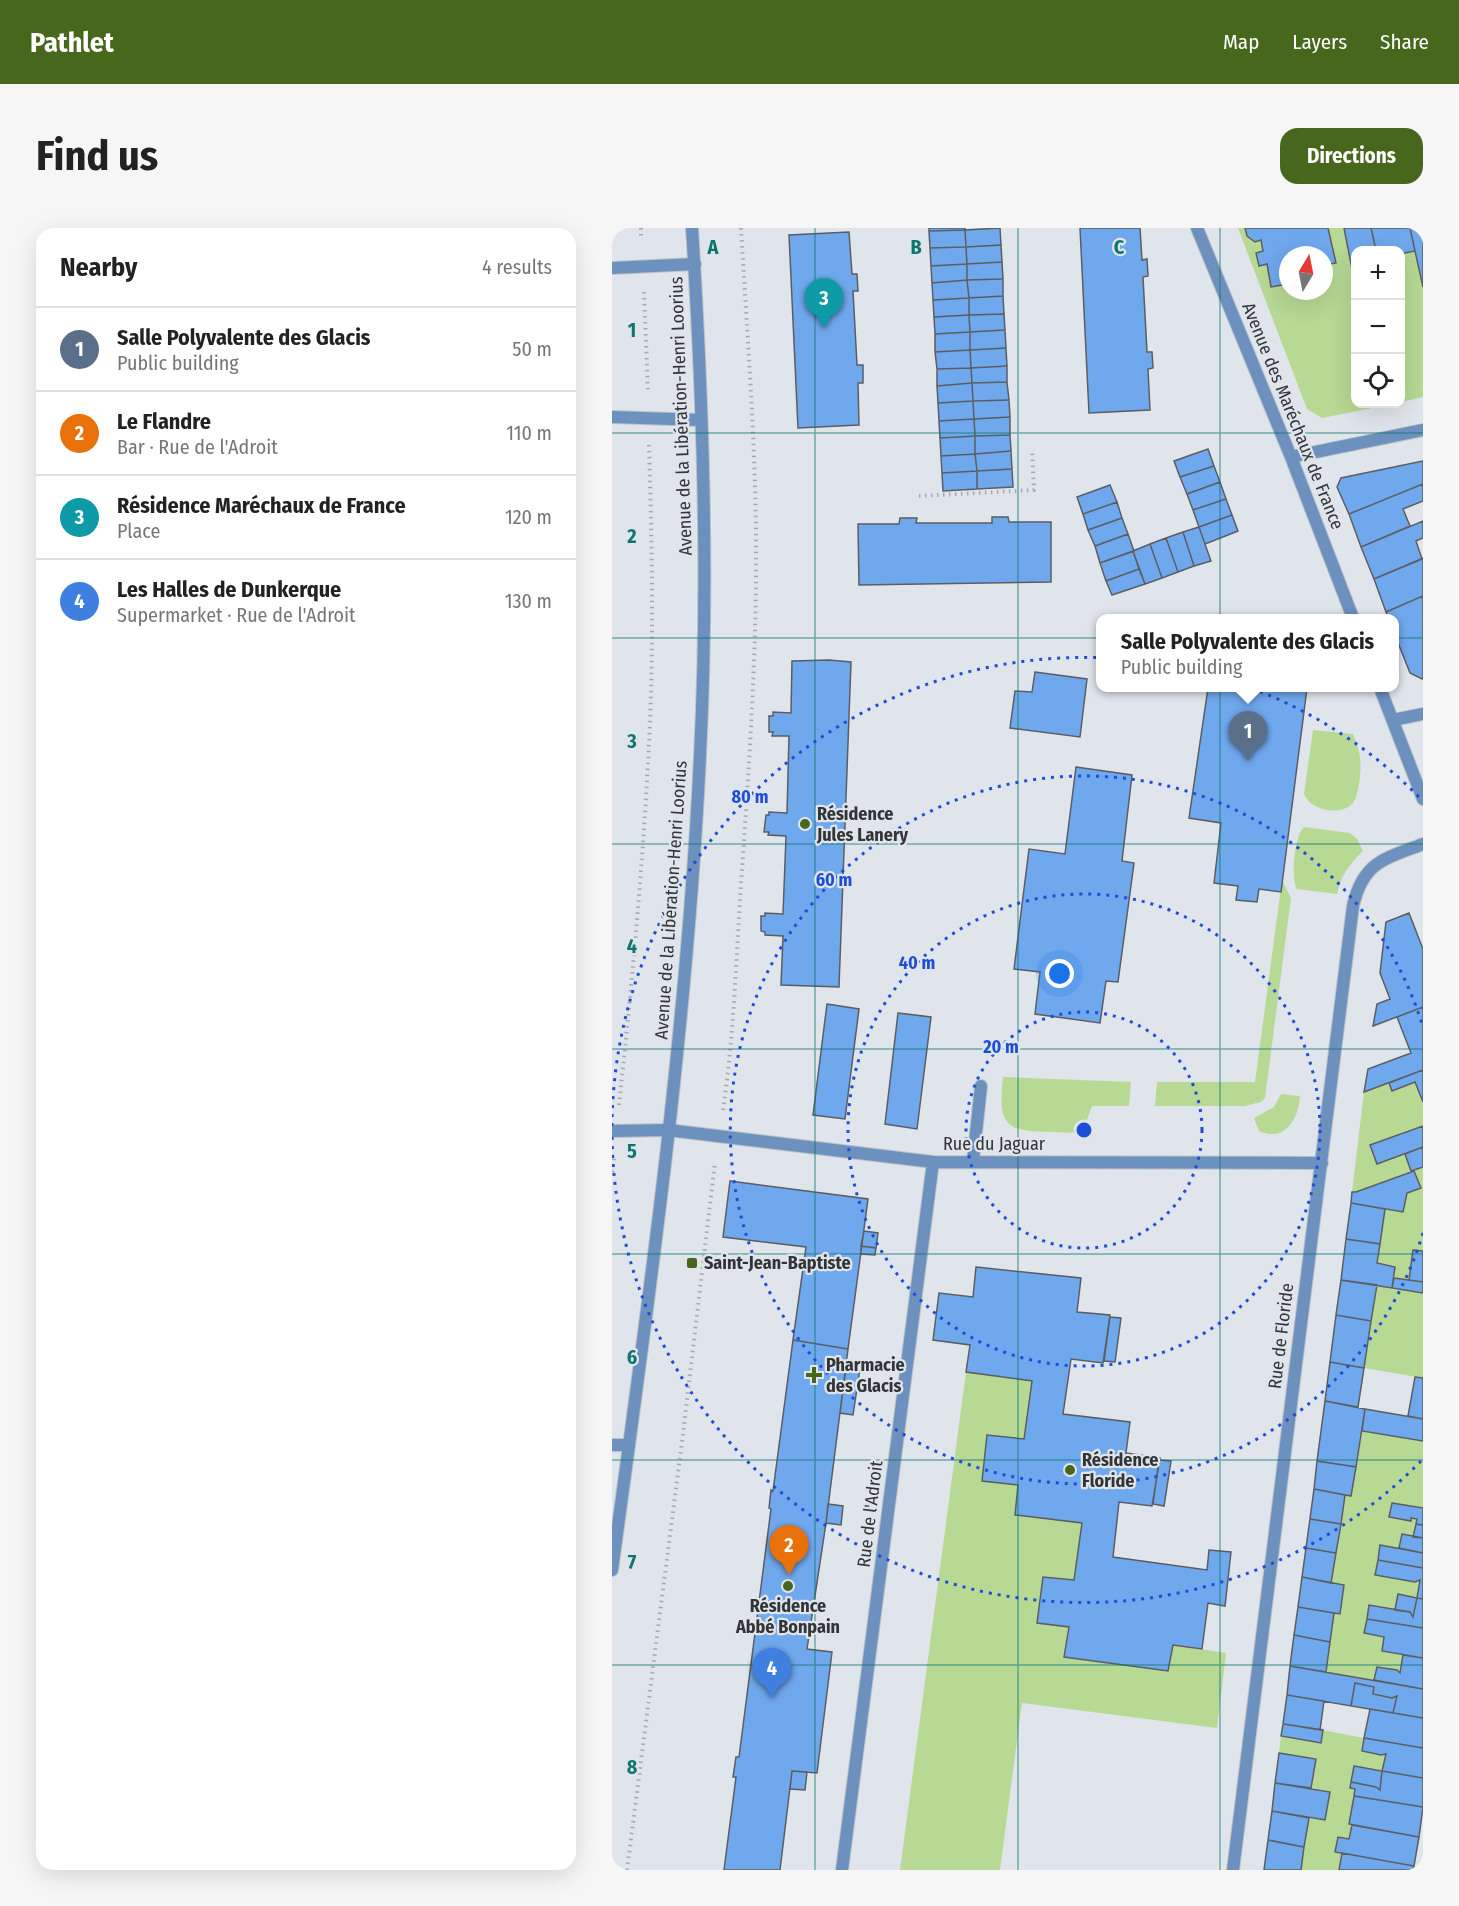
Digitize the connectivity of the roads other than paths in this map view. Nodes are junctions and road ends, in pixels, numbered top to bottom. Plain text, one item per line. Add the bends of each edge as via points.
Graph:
1 (692, 228) edge
2 (1197, 228) edge
3 (694, 264) junction
4 (612, 268) edge
5 (612, 417) edge
6 (701, 420) junction
7 (1423, 430) edge
8 (1291, 458) junction
9 (1351, 614) edge
10 (1382, 692) edge
11 (1423, 714) edge
12 (1393, 720) junction
13 (1423, 800) edge
14 (1423, 844) edge
15 (981, 1086) dead end
16 (668, 1130) junction
17 (614, 1131) edge
18 (973, 1161) junction
19 (933, 1162) junction
20 (1322, 1163) junction
21 (612, 1445) edge
22 (629, 1445) junction
23 (612, 1570) edge
24 (842, 1870) edge
25 (1233, 1870) edge

1 - 3 street, Avenue de la Libération-Henri Loorius
2 - 8 street, Avenue des Maréchaux de France
3 - 4 street
3 - 6 street, Avenue de la Libération-Henri Loorius
5 - 6 street
6 - 16 street, Avenue de la Libération-Henri Loorius via 704,585 700,752 683,997
7 - 8 street
8 - 9 street, Avenue des Maréchaux de France
10 - 12 street
11 - 12 street
12 - 13 street
14 - 20 street, Rue de Floride via 1374,866 1358,889
15 - 18 street
16 - 17 street, Rue du Jaguar
16 - 19 street, Rue du Jaguar
16 - 22 street, Avenue de la Libération-Henri Loorius
18 - 19 street, Rue du Jaguar
18 - 20 street, Rue du Jaguar
19 - 24 street, Rue de l'Adroit
20 - 25 street, Rue de Floride
21 - 22 street
22 - 23 street, Avenue de la Libération-Henri Loorius

